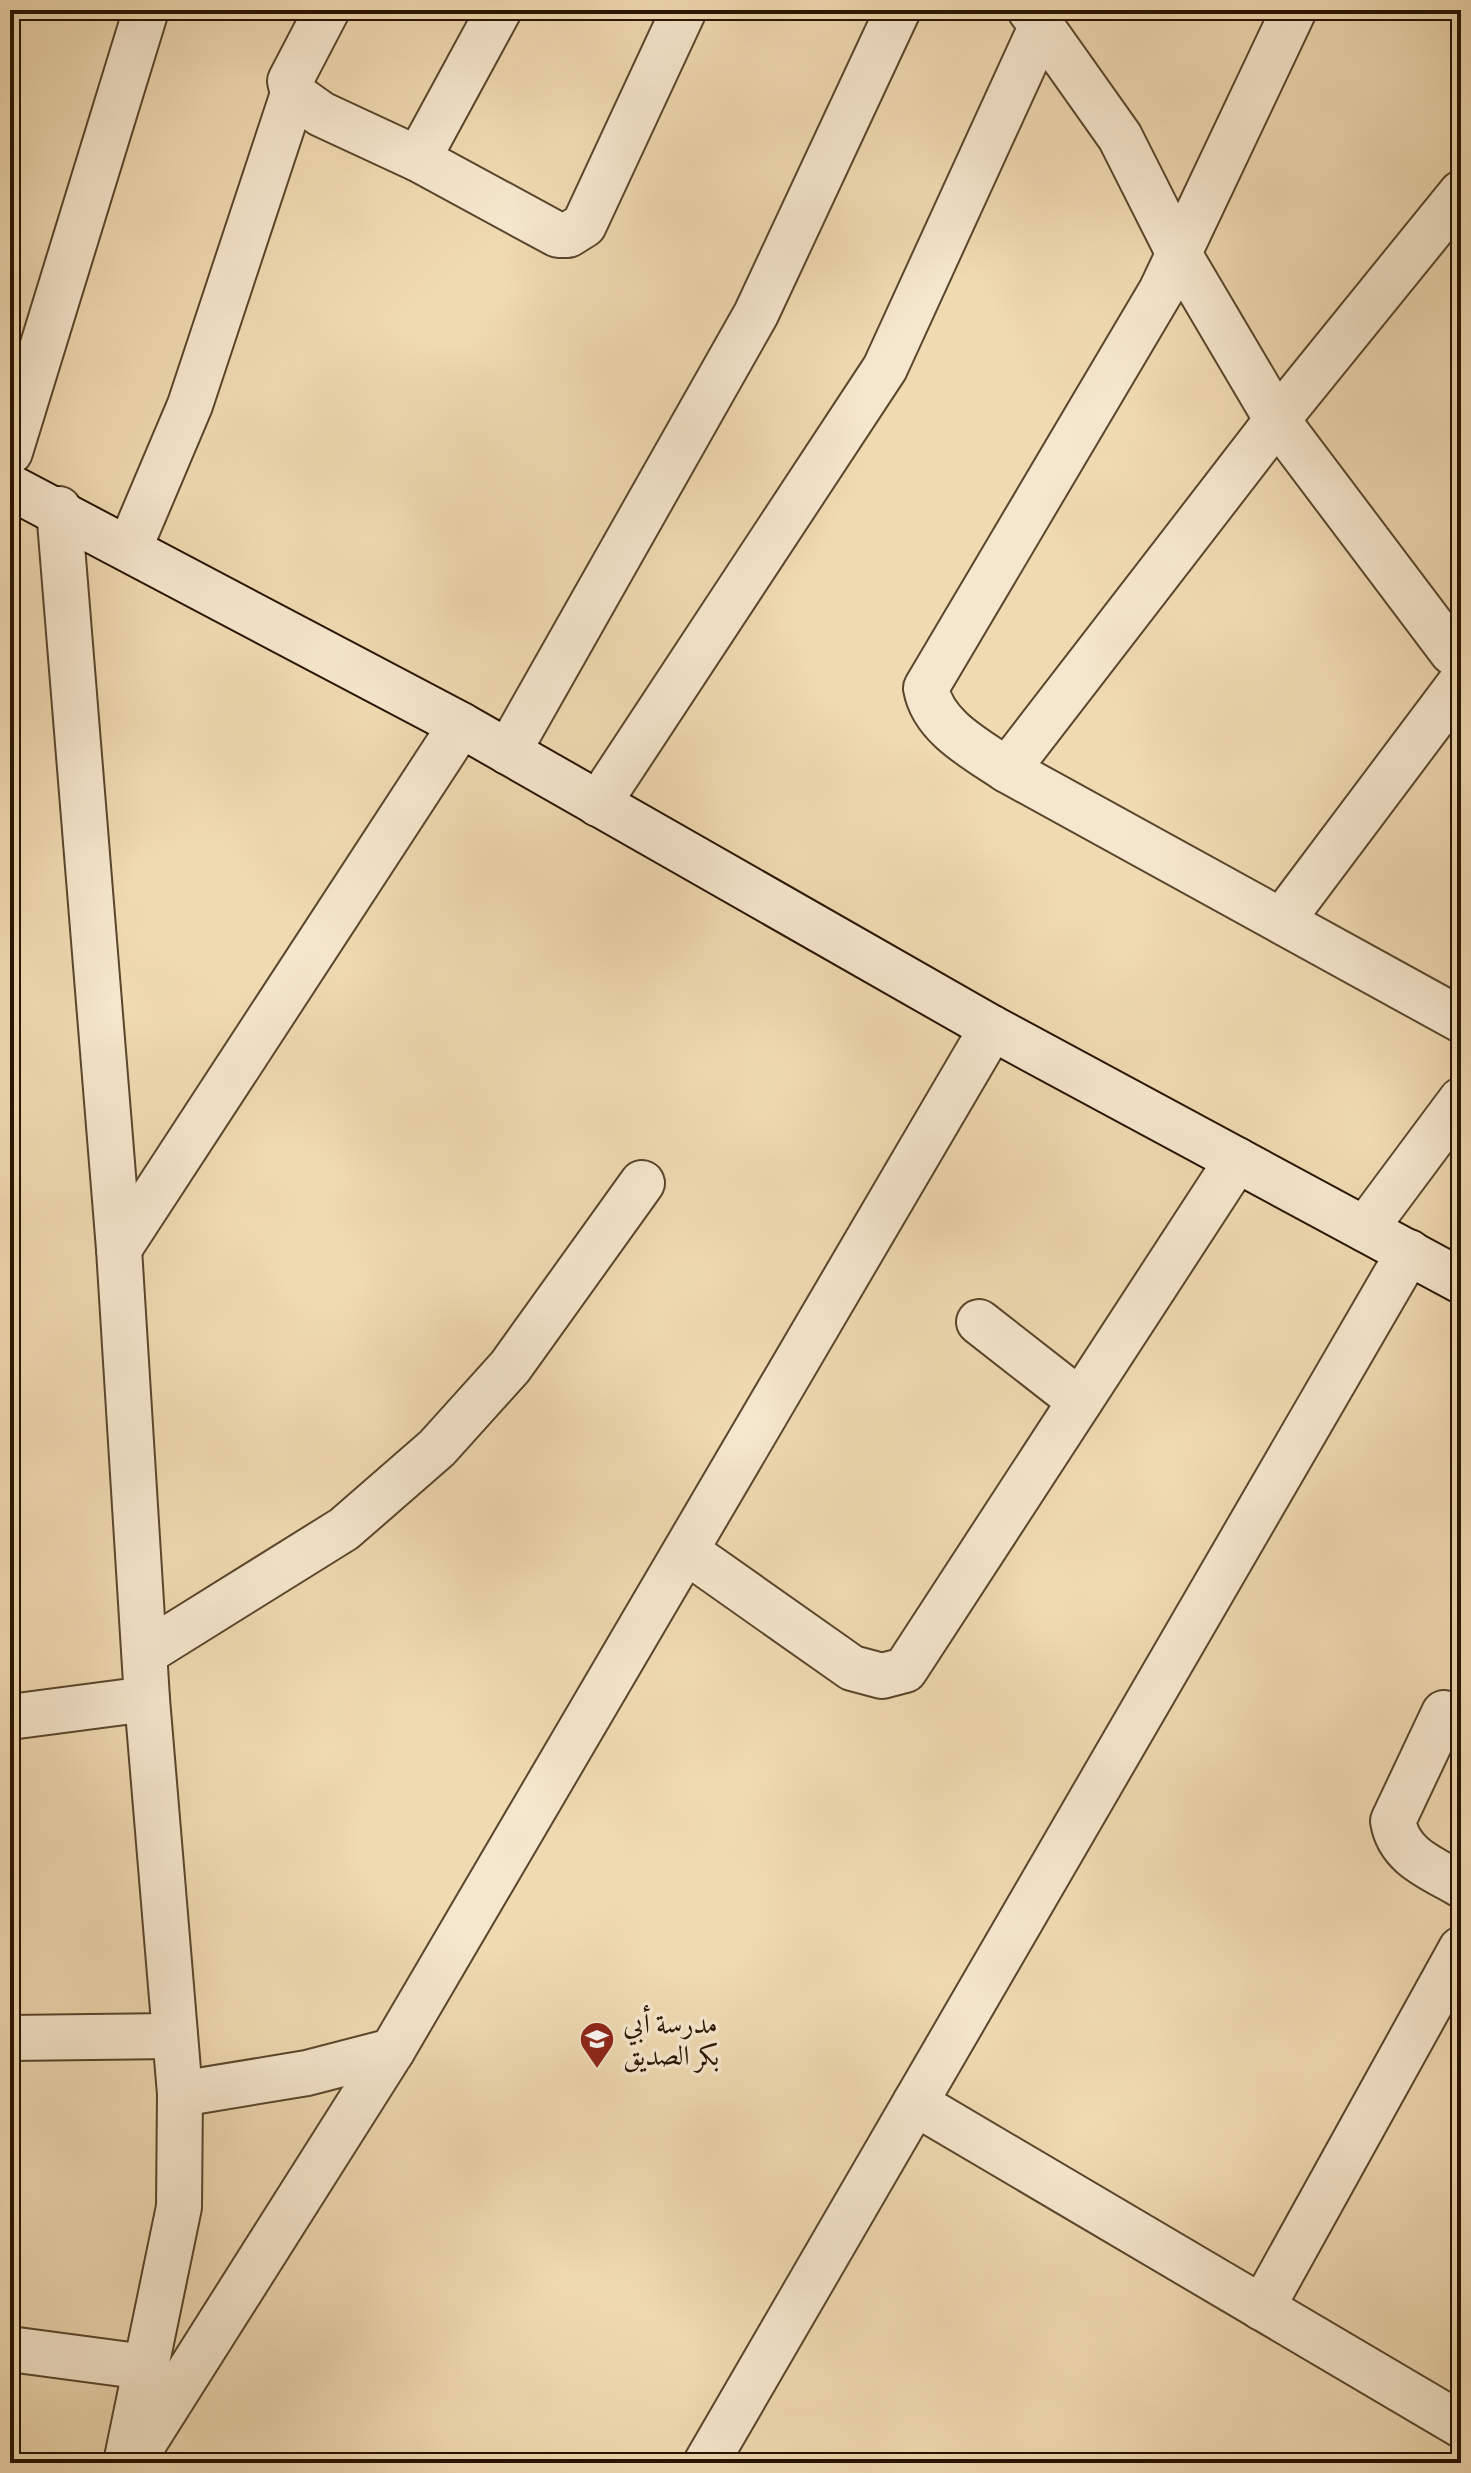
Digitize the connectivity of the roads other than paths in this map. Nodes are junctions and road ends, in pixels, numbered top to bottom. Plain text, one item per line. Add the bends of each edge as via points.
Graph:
1 (146, 10) edge
2 (327, 10) edge
3 (499, 10) edge
4 (684, 10) edge
5 (898, 10) edge
6 (1036, 18) edge
7 (1279, 19) edge
8 (293, 94) junction
9 (418, 159) junction
10 (1461, 193) edge
11 (1179, 254) junction
12 (1277, 420) junction
13 (10, 452) edge
14 (10, 487) edge
15 (59, 509) junction
16 (129, 549) junction
17 (1461, 659) edge
18 (1461, 682) edge
19 (461, 725) junction
20 (508, 752) junction
21 (1007, 770) junction
22 (598, 804) junction
23 (1283, 919) junction
24 (1461, 1020) edge
25 (992, 1028) junction
26 (1461, 1100) edge
27 (1237, 1160) junction
28 (642, 1183) dead end
29 (1365, 1229) junction
30 (119, 1249) junction
31 (1409, 1252) junction
32 (1461, 1281) edge
33 (979, 1322) dead end
34 (1080, 1401) junction
35 (686, 1551) junction
36 (145, 1653) junction
37 (147, 1699) junction
38 (1444, 1713) dead end
39 (10, 1717) edge
40 (1461, 1885) edge
41 (1461, 1949) edge
42 (173, 2036) junction
43 (10, 2038) edge
44 (392, 2051) junction
45 (180, 2094) junction
46 (915, 2103) junction
47 (1262, 2308) junction
48 (10, 2349) edge
49 (145, 2367) junction
50 (1461, 2425) edge
51 (128, 2463) edge
52 (706, 2463) edge

1 - 13 street
2 - 8 street via 290,81
3 - 9 street
4 - 9 street via 577,232 558,235
5 - 20 street via 756,314
6 - 11 street via 1120,137
6 - 22 street via 885,368
7 - 11 street
8 - 9 street via 321,114
8 - 16 street via 190,405
10 - 12 street
11 - 12 street
11 - 21 street via 926,688 928,702 953,733
12 - 17 street
12 - 21 street
14 - 15 street
15 - 16 street
15 - 30 street
16 - 19 street
18 - 23 street
19 - 20 street
19 - 30 street
20 - 22 street
21 - 23 street
22 - 25 street
23 - 24 street
25 - 27 street
25 - 35 street
26 - 29 street
27 - 29 street
27 - 34 street
28 - 36 street via 510,1367 437,1448 344,1529
29 - 31 street
30 - 36 street
31 - 32 street
31 - 46 street
33 - 34 street
34 - 35 street via 905,1670 882,1676 852,1668
35 - 44 street
36 - 37 street
37 - 39 street
37 - 42 street
38 - 40 street via 1393,1821 1396,1839 1410,1854
41 - 47 street
42 - 43 street
42 - 45 street
44 - 45 street via 307,2073
44 - 51 street
45 - 49 street via 179,2207
46 - 47 street
46 - 52 street
47 - 50 street
48 - 49 street
49 - 51 street

